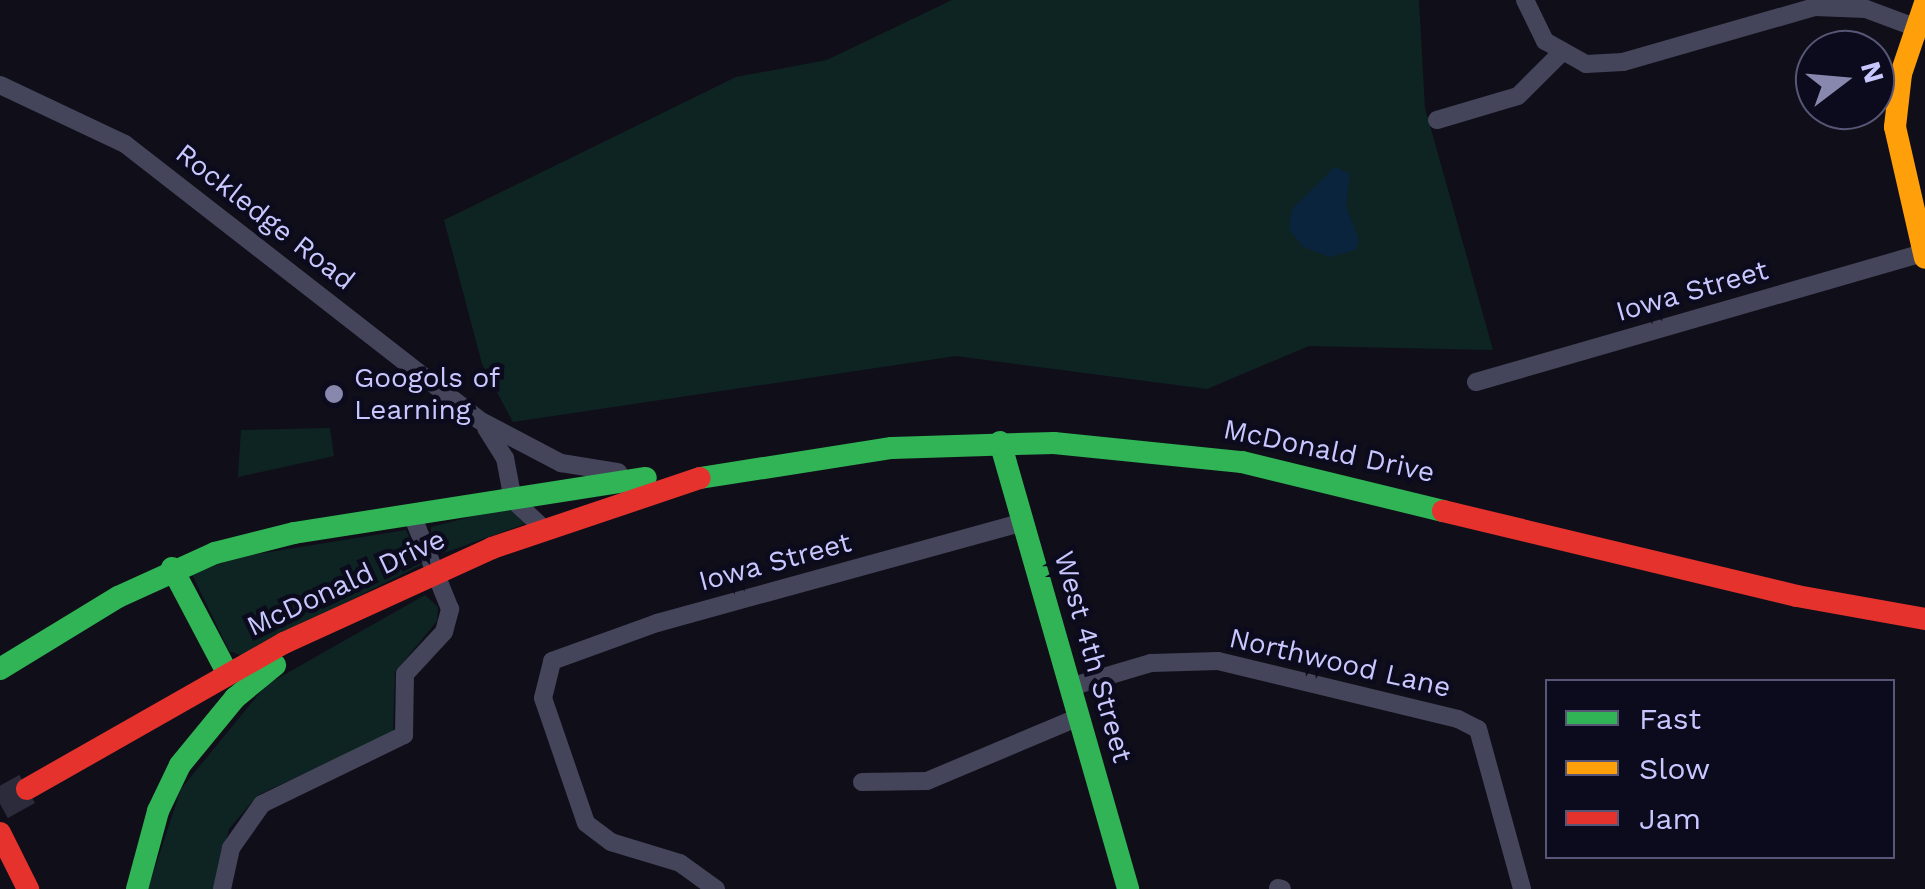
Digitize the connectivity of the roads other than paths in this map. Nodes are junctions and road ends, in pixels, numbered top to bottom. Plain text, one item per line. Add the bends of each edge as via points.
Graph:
1 (1525, 0) edge
2 (1925, 2) edge
3 (1786, 7) edge
4 (1920, 29) edge
5 (1560, 54) junction
6 (0, 84) edge
7 (1436, 120) dead end
8 (1925, 255) edge
9 (1476, 382) dead end
10 (480, 420) junction
11 (1000, 442) junction
12 (710, 475) junction
13 (648, 478) junction
14 (513, 500) junction
15 (412, 515) junction
16 (1023, 522) junction
17 (543, 528) junction
18 (172, 568) junction
19 (437, 571) junction
20 (1925, 619) edge
21 (338, 620) junction
22 (0, 669) edge
23 (228, 674) junction
24 (1070, 686) junction
25 (1079, 717) junction
26 (862, 782) dead end
27 (26, 789) tunnel mouth
28 (0, 833) edge
29 (28, 889) edge
30 (136, 889) edge
31 (222, 889) edge
32 (716, 889) edge
33 (1128, 889) edge
34 (1522, 889) edge

1 - 5 street via 1536,30
2 - 4 main road
3 - 4 street via 1840,5
3 - 5 street via 1624,62 1586,64
4 - 8 main road via 1895,128
5 - 7 street via 1518,96
6 - 10 street, Rockledge Road via 125,144
8 - 9 street, Iowa Street
10 - 13 street via 561,462
10 - 14 street via 505,458
11 - 12 main road, McDonald Drive via 853,451
11 - 16 main road, West 4th Street
11 - 20 main road, McDonald Drive via 1102,445 1251,463 1797,596
12 - 13 main road, McDonald Drive
12 - 17 main road, McDonald Drive
13 - 14 main road, McDonald Drive
14 - 15 main road, McDonald Drive
14 - 17 street
15 - 18 main road, McDonald Drive via 268,538
15 - 19 street
16 - 24 main road, West 4th Street
16 - 32 street, Iowa Street via 657,623 566,652 548,667 544,698 586,823 611,842 680,863
17 - 19 main road, McDonald Drive
18 - 22 main road, McDonald Drive
18 - 23 main road
19 - 21 main road, McDonald Drive
19 - 31 street via 448,620 405,674 404,735 262,804 231,848
21 - 23 main road, McDonald Drive
21 - 30 main road via 264,672 204,732 158,811
23 - 27 main road, McDonald Drive
24 - 25 main road, West 4th Street
24 - 34 street, Northwood Lane via 1150,663 1218,661 1478,729
25 - 26 street via 927,781
25 - 33 main road, West 4th Street
28 - 29 main road

